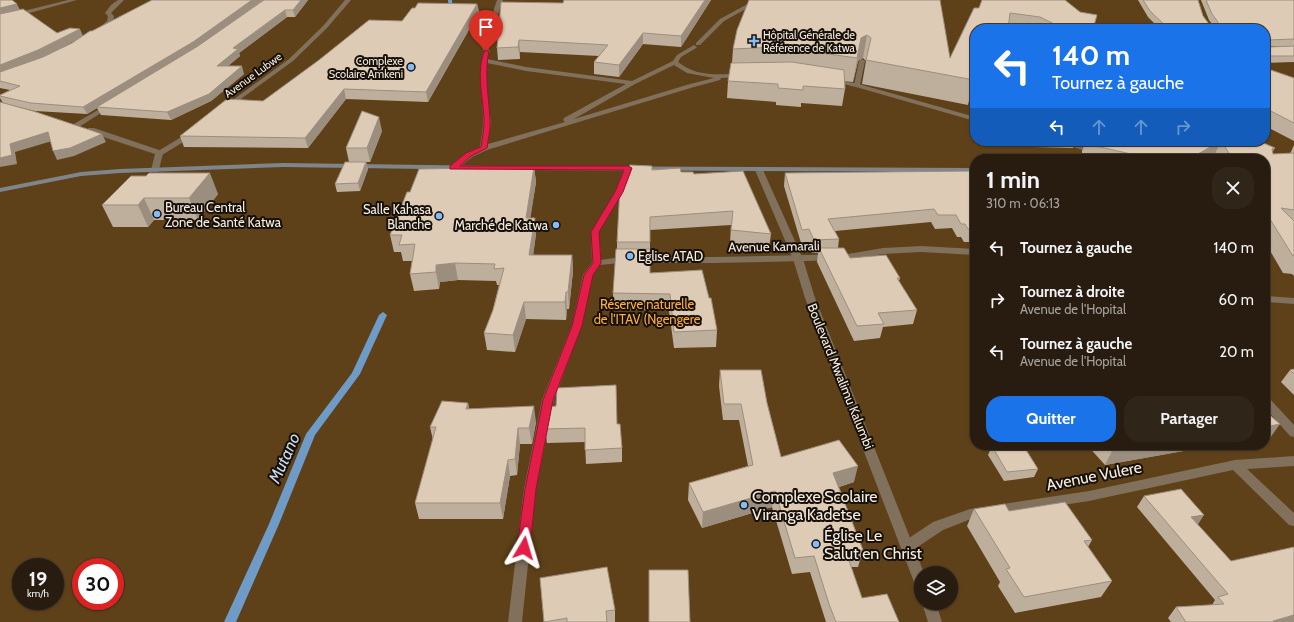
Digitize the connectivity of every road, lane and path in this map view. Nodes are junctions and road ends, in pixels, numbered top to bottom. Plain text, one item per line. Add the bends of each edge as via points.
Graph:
1 (74, 0) edge
2 (120, 0) edge
3 (348, 0) edge
4 (500, 0) edge
5 (759, 0) edge
6 (0, 19) edge
7 (91, 37) edge
8 (484, 60) junction
9 (862, 61) edge
10 (675, 62) junction
11 (753, 74) edge
12 (730, 76) junction
13 (821, 79) edge
14 (633, 83) junction
15 (857, 85) junction
16 (116, 101) edge
17 (218, 114) edge
18 (970, 118) edge
19 (200, 128) edge
20 (551, 128) junction
21 (1076, 146) edge
22 (484, 148) junction
23 (159, 153) junction
24 (1101, 154) edge
25 (453, 168) junction
26 (628, 168) junction
27 (156, 170) junction
28 (759, 170) junction
29 (970, 170) edge
30 (0, 190) edge
31 (970, 252) edge
32 (798, 259) junction
33 (597, 263) junction
34 (1270, 300) edge
35 (1294, 302) edge
36 (1270, 407) edge
37 (1294, 433) edge
38 (1294, 461) edge
39 (1234, 465) junction
40 (1294, 521) edge
41 (908, 546) junction
42 (915, 566) edge
43 (932, 610) edge
44 (515, 622) edge
45 (936, 622) edge

1 - 6 street
2 - 7 street via 108,13 111,16 110,22
3 - 17 street, Avenue Lubwe via 326,27 291,60
4 - 8 street via 496,13 475,31 486,51
5 - 10 street via 722,20
8 - 14 street via 526,69
8 - 22 street via 483,86 487,122
9 - 15 street
10 - 12 street via 691,72
10 - 14 street
11 - 12 street
12 - 20 street
13 - 15 street
14 - 20 street
15 - 18 street
16 - 23 street via 72,124
19 - 23 street
20 - 22 street
21 - 24 street
22 - 25 street via 469,154
23 - 27 street
25 - 26 main road
25 - 27 main road via 283,165
26 - 28 main road
26 - 33 street via 619,192 595,232
27 - 30 main road via 81,174
28 - 29 main road
28 - 32 street, Boulevard Mwalimu Kalumbi
31 - 32 street, Avenue Kamarali via 921,249 883,251 848,257
32 - 33 street, Avenue Kamarali via 620,260
32 - 41 street, Boulevard Mwalimu Kalumbi via 810,298
33 - 44 street via 588,275 577,326 548,400 530,489
34 - 35 street
36 - 37 street
38 - 39 street, Avenue Vulere
39 - 40 street
39 - 41 street, Avenue Vulere via 1089,496 970,514 938,526
41 - 42 street, Boulevard Mwalimu Kalumbi
43 - 45 street

